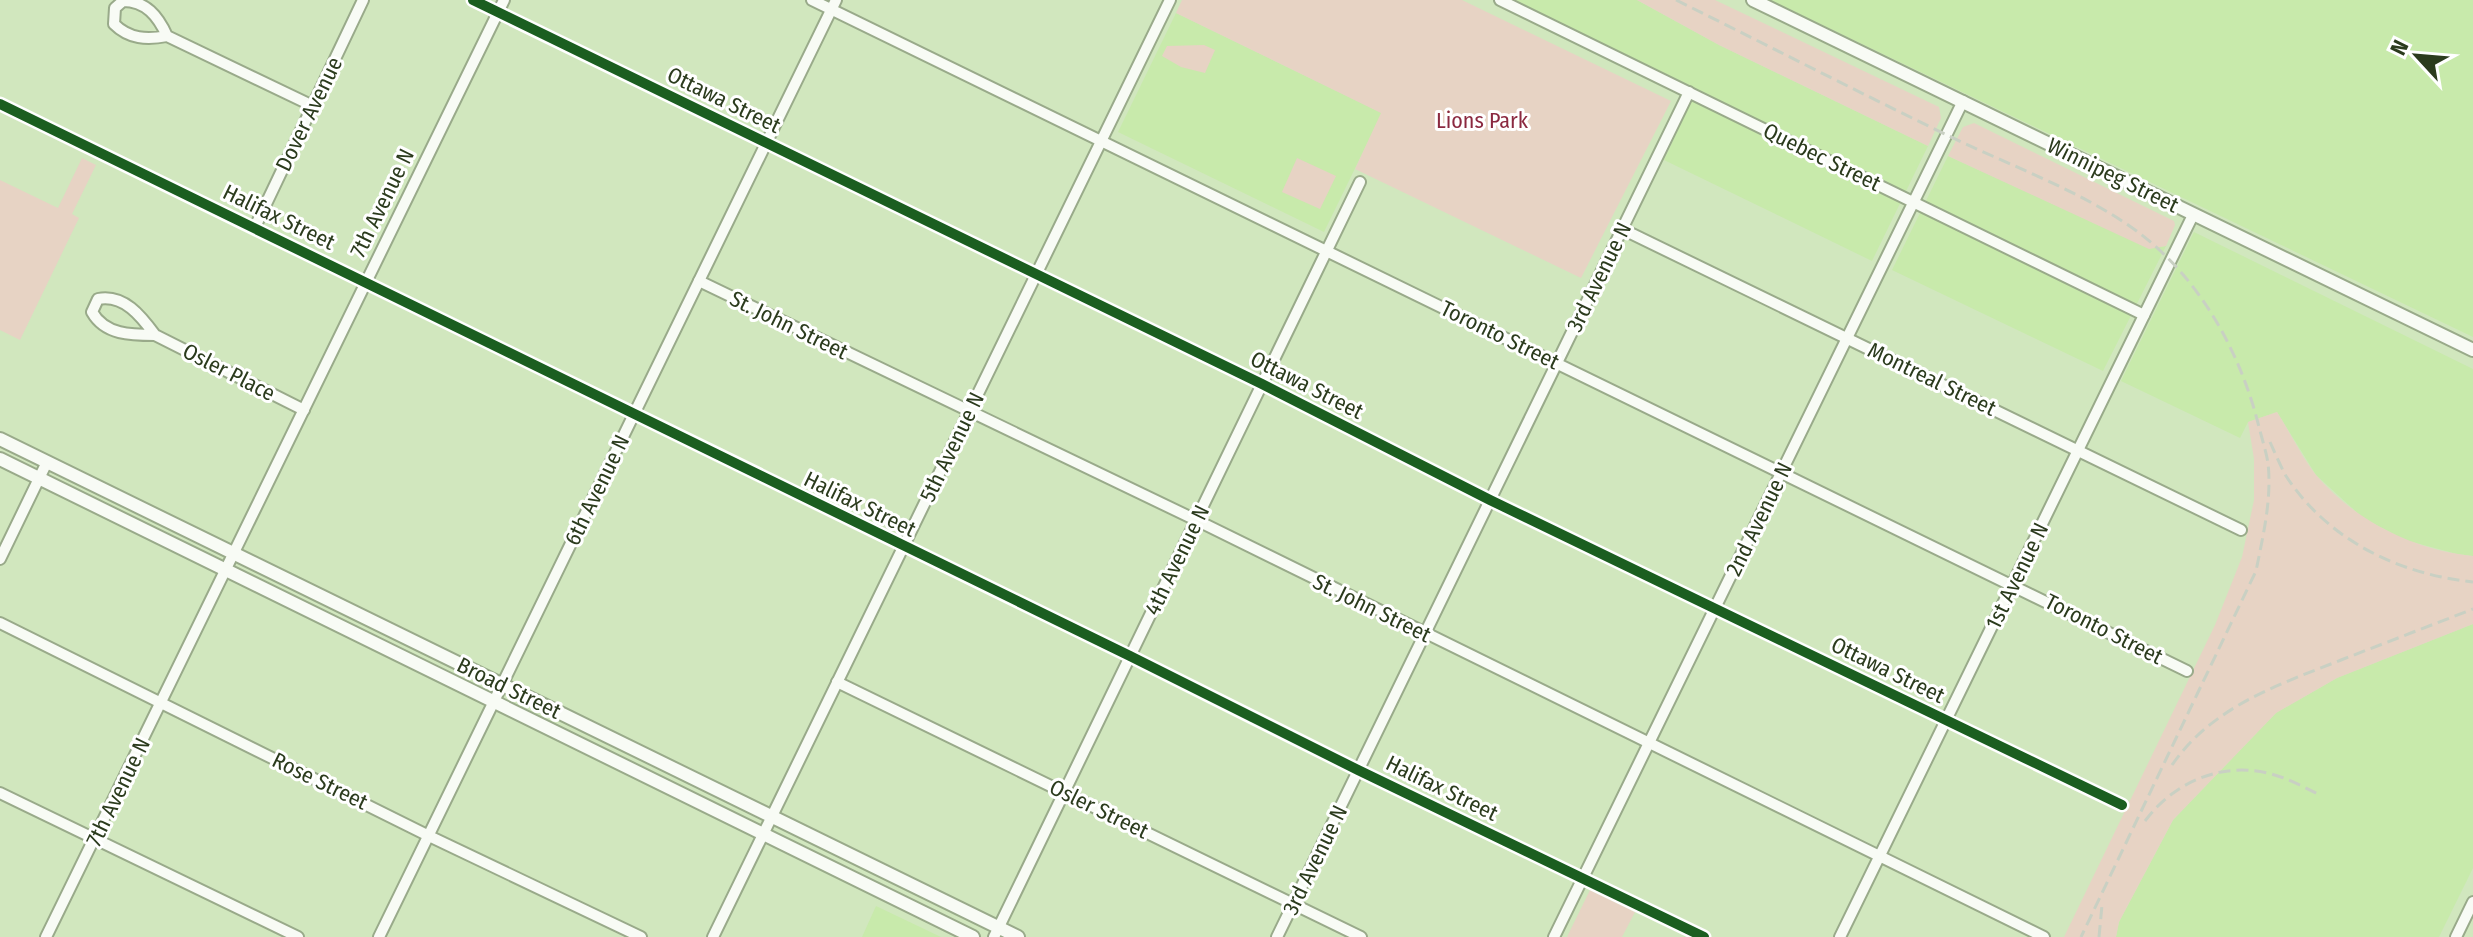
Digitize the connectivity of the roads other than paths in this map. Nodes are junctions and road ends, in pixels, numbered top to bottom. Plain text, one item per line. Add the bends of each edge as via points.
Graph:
1 (363, 0) edge
2 (473, 0) edge
3 (504, 0) edge
4 (812, 0) edge
5 (1170, 0) edge
6 (1500, 0) edge
7 (1753, 0) edge
8 (834, 5) edge
9 (498, 12) junction
10 (167, 36) junction
11 (1689, 92) junction
12 (1963, 101) junction
13 (0, 104) edge
14 (313, 106) junction
15 (1102, 141) junction
16 (766, 143) junction
17 (1360, 182) dead end
18 (1914, 202) junction
19 (2193, 215) junction
20 (255, 227) junction
21 (1622, 229) junction
22 (1327, 250) junction
23 (1036, 274) junction
24 (699, 281) junction
25 (366, 282) junction
26 (2144, 315) junction
27 (155, 335) junction
28 (1848, 338) junction
29 (2473, 350) edge
30 (1557, 363) junction
31 (1262, 384) junction
32 (304, 410) junction
33 (969, 412) junction
34 (634, 414) junction
35 (0, 439) edge
36 (2078, 450) junction
37 (0, 459) edge
38 (47, 462) junction
39 (1781, 474) junction
40 (39, 478) junction
41 (1490, 500) junction
42 (1196, 520) junction
43 (2241, 530) dead end
44 (903, 547) junction
45 (234, 553) junction
46 (0, 559) edge
47 (226, 571) junction
48 (2013, 584) junction
49 (1715, 609) junction
50 (0, 623) edge
51 (1425, 634) junction
52 (1130, 656) junction
53 (2187, 671) dead end
54 (837, 682) junction
55 (502, 685) junction
56 (494, 702) junction
57 (162, 703) junction
58 (1946, 720) junction
59 (1650, 742) junction
60 (1358, 770) junction
61 (1065, 791) junction
62 (0, 793) edge
63 (2122, 805) dead end
64 (772, 816) junction
65 (763, 834) junction
66 (429, 836) junction
67 (95, 838) junction
68 (1879, 857) junction
69 (1583, 878) junction
70 (2473, 902) edge
71 (1293, 904) junction
72 (996, 932) edge
73 (46, 937) edge
74 (298, 937) edge
75 (379, 937) edge
76 (641, 937) edge
77 (713, 937) edge
78 (973, 937) edge
79 (1018, 937) edge
80 (1277, 937) edge
81 (1361, 937) edge
82 (1554, 937) edge
83 (1704, 937) edge
84 (1840, 937) edge
85 (2044, 937) edge
86 (2456, 937) edge

1 - 14 street, Dover Avenue
2 - 9 street, Ottawa Street
3 - 9 street, 7th Avenue N
4 - 8 street, Toronto Street
5 - 15 street, 5th Avenue N
6 - 11 street, Quebec Street
7 - 12 main road, Winnipeg Street
8 - 15 street, Toronto Street
8 - 16 street, 6th Avenue N
9 - 16 street, Ottawa Street
9 - 25 street, 7th Avenue N
10 - 10 street via 159,18 144,6 123,1 115,8 114,24 122,31 150,39
10 - 14 street
11 - 18 street, Quebec Street
11 - 21 street, 3rd Avenue N
12 - 18 street, 2nd Avenue N
12 - 19 main road, Winnipeg Street
13 - 20 street, Halifax Street
14 - 20 street, Dover Avenue
15 - 22 street, Toronto Street
15 - 23 street, 5th Avenue N
16 - 23 street, Ottawa Street
16 - 24 street, 6th Avenue N
17 - 22 street, 4th Avenue N
18 - 26 street, Quebec Street
18 - 28 street, 2nd Avenue N
19 - 26 street, 1st Avenue N
19 - 29 main road, Winnipeg Street
20 - 25 street, Halifax Street
21 - 28 street, Montreal Street
21 - 30 street, 3rd Avenue N
22 - 30 street, Toronto Street
22 - 31 street, 4th Avenue N
23 - 31 street, Ottawa Street
23 - 33 street, 5th Avenue N
24 - 33 street, St. John Street
24 - 34 street, 6th Avenue N
25 - 32 street, 7th Avenue N
25 - 34 street, Halifax Street
26 - 36 street, 1st Avenue N
27 - 27 street, Osler Place via 126,304 110,296 98,299 92,312 99,323 129,335
27 - 32 street, Osler Place
28 - 36 street, Montreal Street
28 - 39 street, 2nd Avenue N
30 - 39 street, Toronto Street
30 - 41 street, 3rd Avenue N
31 - 41 street, Ottawa Street
31 - 42 street, 4th Avenue N
32 - 45 street, 7th Avenue N
33 - 42 street, St. John Street
33 - 44 street, 5th Avenue N
34 - 44 street, Halifax Street
34 - 55 street, 6th Avenue N
35 - 38 main road, Broad Street
36 - 43 street, Montreal Street
36 - 48 street, 1st Avenue N
37 - 40 main road, Broad Street
38 - 40 street
38 - 45 main road, Broad Street
39 - 48 street, Toronto Street
39 - 49 street, 2nd Avenue N
40 - 46 street
40 - 47 main road, Broad Street
41 - 49 street, Ottawa Street
41 - 51 street, 3rd Avenue N
42 - 51 street, St. John Street
42 - 52 street, 4th Avenue N
44 - 52 street, Halifax Street
44 - 54 street, 5th Avenue N
45 - 47 street, 7th Avenue N
45 - 55 main road, Broad Street
47 - 56 main road, Broad Street
47 - 57 street, 7th Avenue N
48 - 53 street, Toronto Street
48 - 58 street, 1st Avenue N
49 - 58 street, Ottawa Street
49 - 59 street, 2nd Avenue N
50 - 57 street, Rose Street
51 - 59 street, St. John Street
51 - 60 street, 3rd Avenue N
52 - 60 street, Halifax Street
52 - 61 street, 4th Avenue N
54 - 61 street, Osler Street
54 - 64 street, 5th Avenue N
55 - 56 street, 6th Avenue N
55 - 64 main road, Broad Street
56 - 65 main road, Broad Street
56 - 66 street, 6th Avenue N
57 - 66 street, Rose Street
57 - 67 street, 7th Avenue N
58 - 63 street, Ottawa Street
58 - 68 street, 1st Avenue N
59 - 68 street, St. John Street
59 - 69 street, 2nd Avenue N
60 - 69 street, Halifax Street
60 - 71 street, 3rd Avenue N
61 - 71 street, Osler Street
61 - 72 street, 4th Avenue N
62 - 67 street
64 - 65 street, 5th Avenue N
64 - 72 main road, Broad Street
65 - 77 street, 5th Avenue N
65 - 78 main road, Broad Street
66 - 75 street, 6th Avenue N
66 - 76 street, Rose Street
67 - 73 street, 7th Avenue N
67 - 74 street
68 - 84 street, 1st Avenue N
68 - 85 street, St. John Street
69 - 82 street, 2nd Avenue N
69 - 83 street, Halifax Street
70 - 86 street
71 - 80 street, 3rd Avenue N
71 - 81 street, Osler Street
72 - 79 main road, Broad Street

